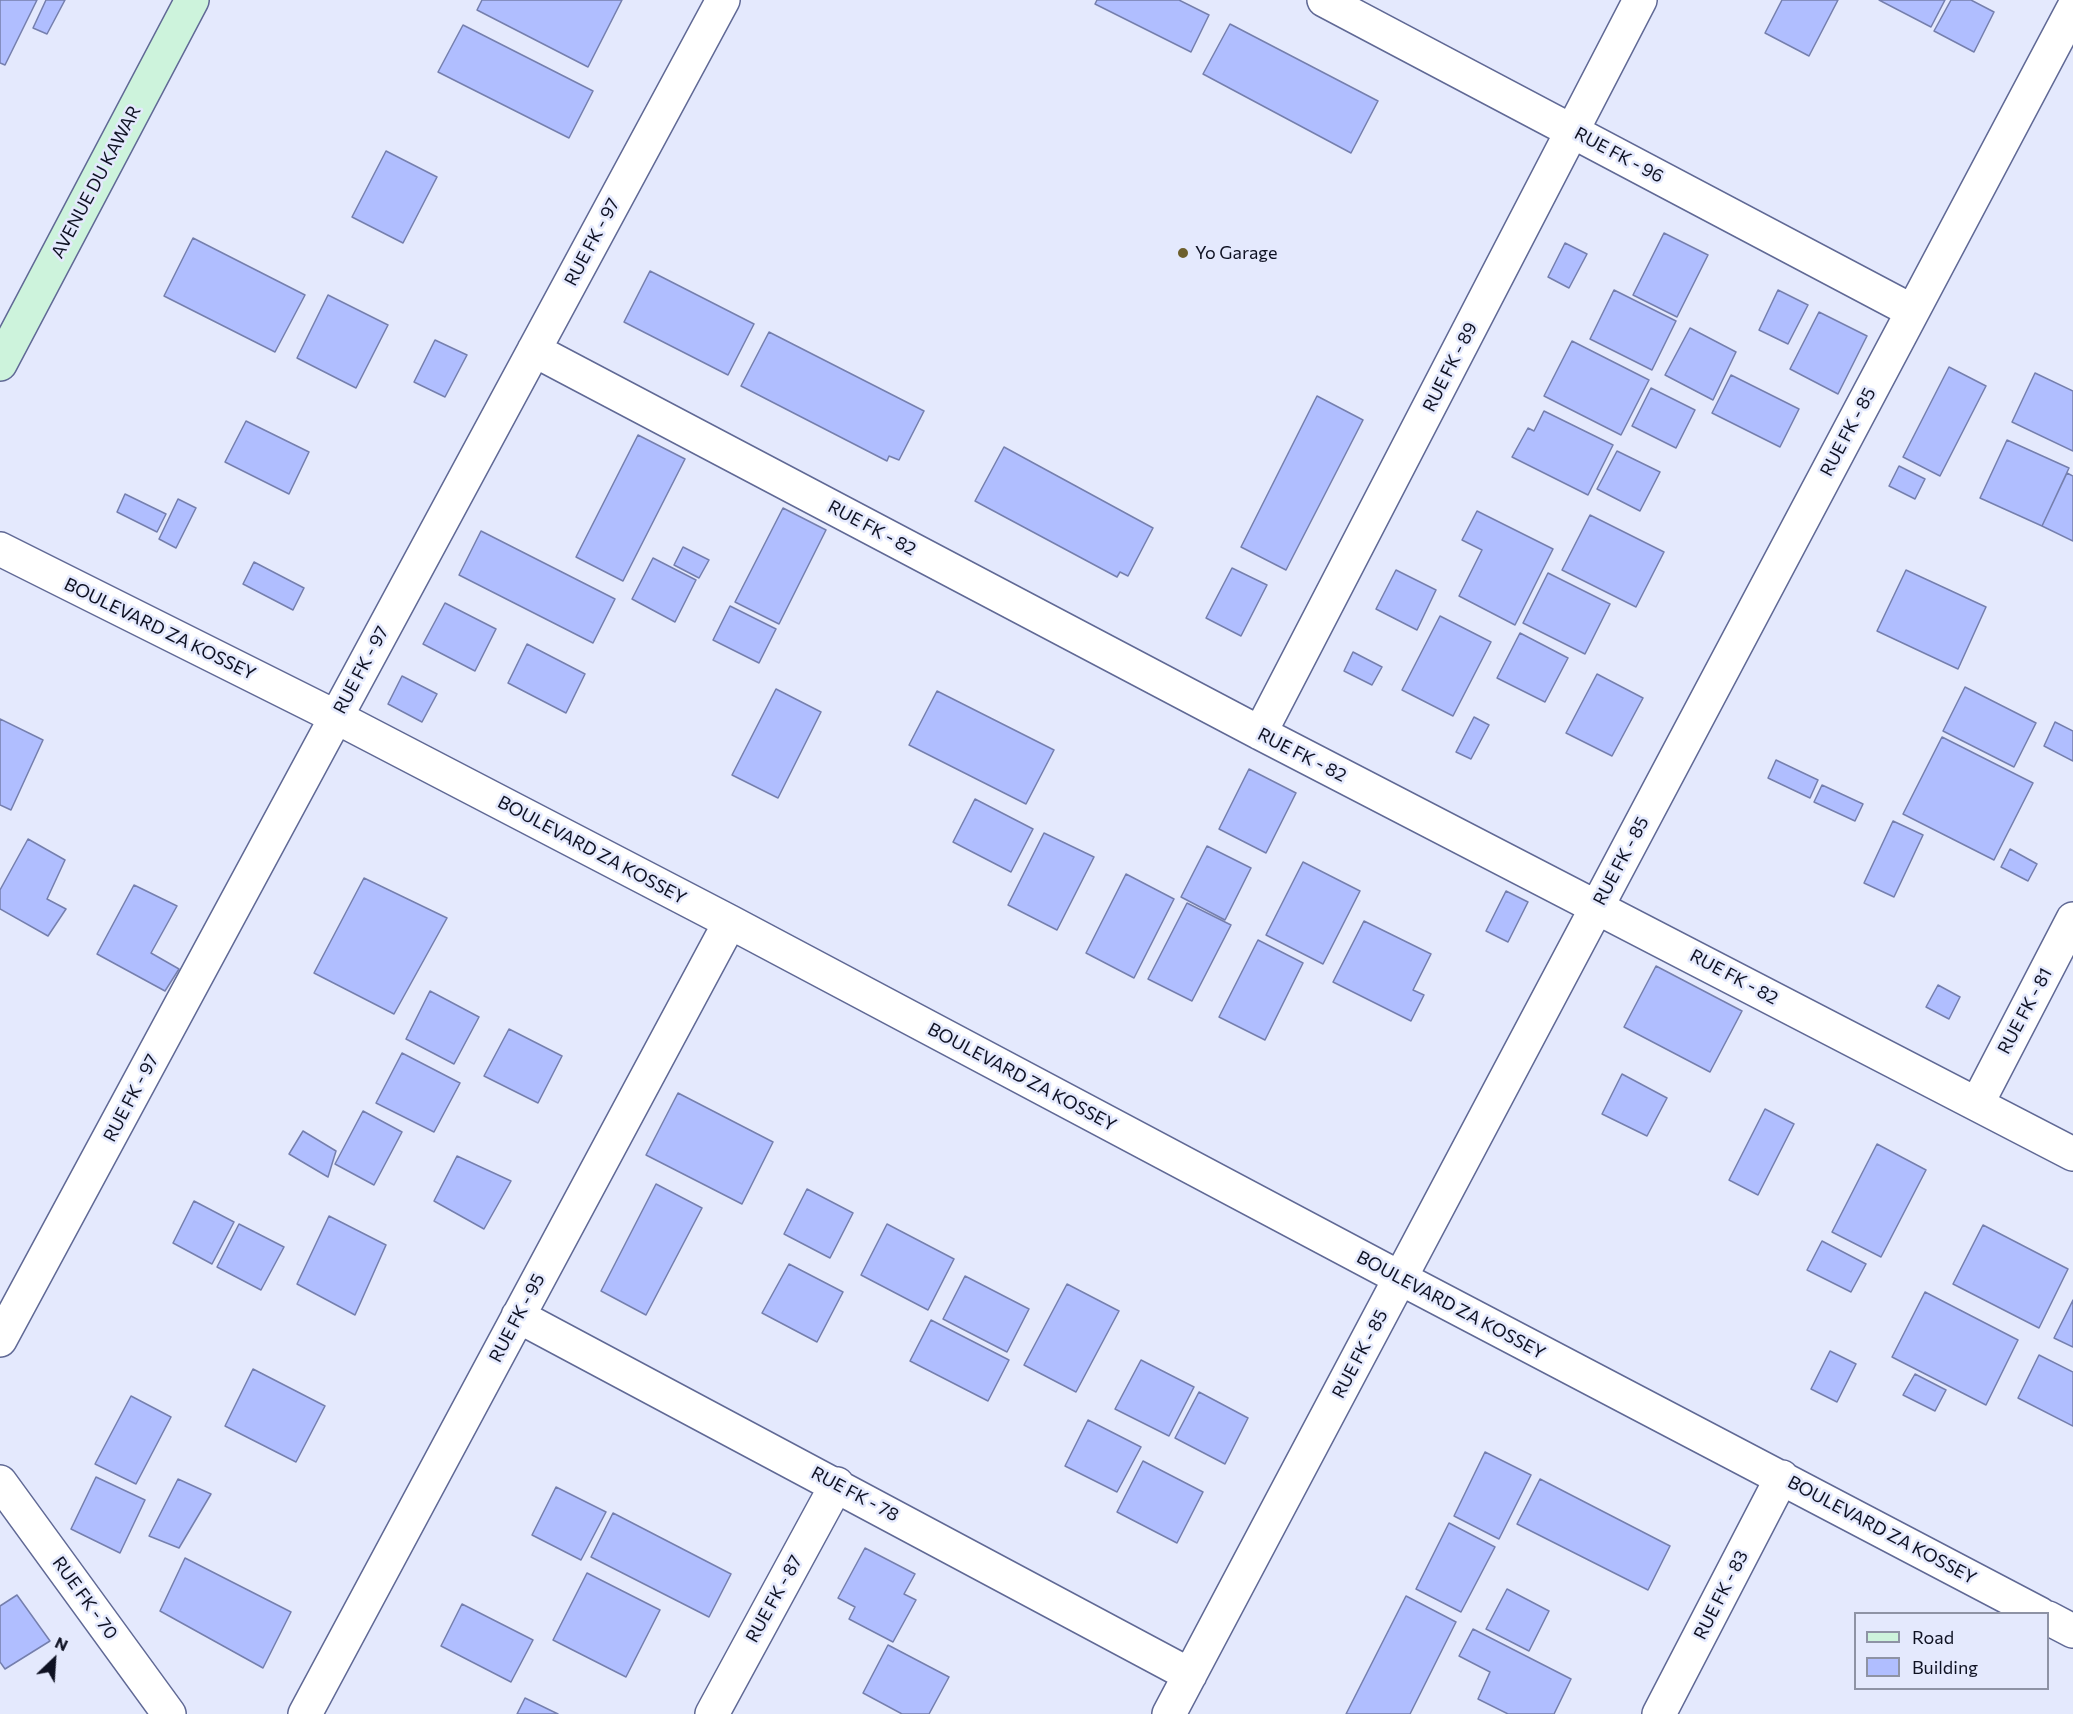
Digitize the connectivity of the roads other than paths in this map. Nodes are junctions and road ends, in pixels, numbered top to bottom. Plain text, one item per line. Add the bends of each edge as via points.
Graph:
1 (192, 0) edge
2 (723, 0) edge
3 (1324, 0) edge
4 (1640, 0) edge
5 (2073, 9) edge
6 (1573, 130) junction
7 (1912, 311) junction
8 (534, 350) junction
9 (0, 364) edge
10 (0, 549) edge
11 (336, 717) junction
12 (1260, 733) junction
13 (1598, 906) junction
14 (2073, 919) edge
15 (730, 922) junction
16 (1977, 1104) junction
17 (2073, 1154) edge
18 (1400, 1278) junction
19 (518, 1316) junction
20 (0, 1340) edge
21 (1782, 1477) junction
22 (0, 1482) edge
23 (837, 1485) junction
24 (2036, 1612) edge
25 (2049, 1619) edge
26 (2073, 1631) edge
27 (1190, 1675) junction
28 (169, 1714) edge
29 (305, 1714) edge
30 (712, 1714) edge
31 (1169, 1714) edge
32 (1659, 1714) edge

1 - 9 street, AVENUE DU KAWAR
2 - 8 street, RUE FK - 97
3 - 6 street, RUE FK - 96
4 - 6 street, RUE FK - 89
5 - 7 street, RUE FK - 85
6 - 7 street, RUE FK - 96
6 - 12 street, RUE FK - 89
7 - 13 street, RUE FK - 85
8 - 11 street, RUE FK - 97
8 - 12 street, RUE FK - 82
10 - 11 street, BOULEVARD ZA KOSSEY
11 - 15 street, BOULEVARD ZA KOSSEY
11 - 20 street, RUE FK - 97
12 - 13 street, RUE FK - 82
13 - 16 street, RUE FK - 82
13 - 18 street, RUE FK - 85
14 - 16 street, RUE FK - 81
15 - 18 street, BOULEVARD ZA KOSSEY
15 - 19 street, RUE FK - 95
16 - 17 street, RUE FK - 82
18 - 21 street, BOULEVARD ZA KOSSEY
18 - 27 street, RUE FK - 85
19 - 23 street, RUE FK - 78
19 - 29 street, RUE FK - 95
21 - 24 street, BOULEVARD ZA KOSSEY
21 - 32 street, RUE FK - 83
22 - 28 street, RUE FK - 70
23 - 27 street, RUE FK - 78
23 - 30 street, RUE FK - 87
25 - 26 street
27 - 31 street, RUE FK - 85

